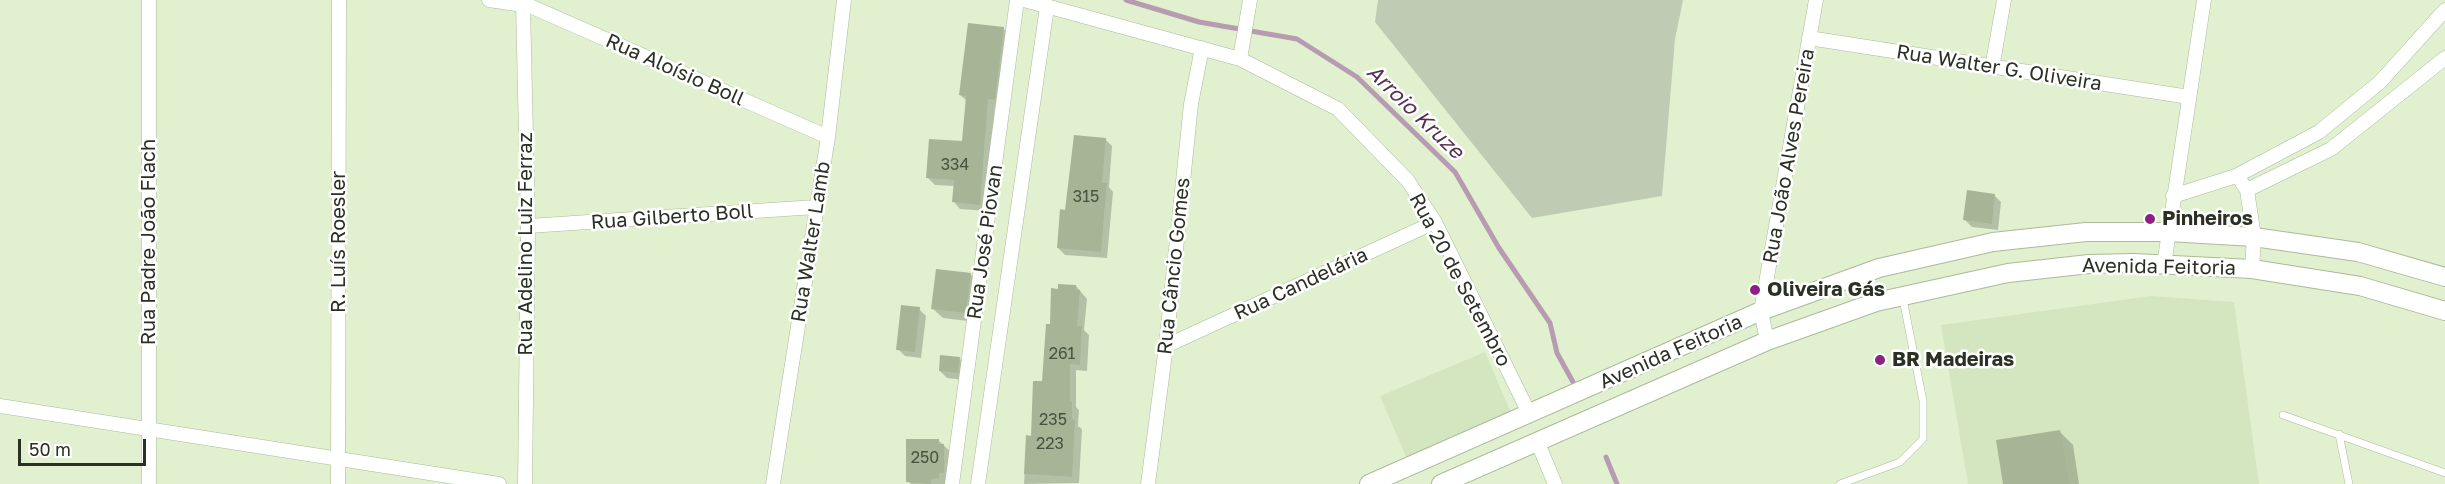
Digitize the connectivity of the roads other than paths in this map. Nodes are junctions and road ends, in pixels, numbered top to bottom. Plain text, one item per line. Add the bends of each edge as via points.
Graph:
1 (149, 0) edge
2 (339, 0) edge
3 (489, 0) edge
4 (844, 0) edge
5 (1017, 0) edge
6 (1023, 0) edge
7 (1251, 0) edge
8 (1816, 0) edge
9 (2004, 0) edge
10 (2204, 0) edge
11 (523, 2) edge
12 (1047, 7) junction
13 (2445, 10) edge
14 (1809, 38) junction
15 (1202, 48) junction
16 (2445, 58) edge
17 (1240, 59) junction
18 (1992, 68) junction
19 (2189, 97) junction
20 (828, 137) junction
21 (2236, 176) junction
22 (2247, 190) junction
23 (2173, 196) junction
24 (816, 207) junction
25 (1435, 222) junction
26 (528, 226) junction
27 (2168, 232) junction
28 (2254, 237) junction
29 (2164, 265) junction
30 (2252, 269) junction
31 (2445, 277) edge
32 (1902, 296) junction
33 (1761, 311) junction
34 (2445, 311) edge
35 (1767, 341) junction
36 (1166, 346) junction
37 (0, 406) edge
38 (1538, 410) junction
39 (2283, 415) dead end
40 (149, 430) junction
41 (1556, 434) junction
42 (2338, 434) junction
43 (1537, 441) junction
44 (339, 458) junction
45 (2445, 473) edge
46 (149, 484) edge
47 (338, 484) edge
48 (500, 484) edge
49 (525, 484) edge
50 (773, 484) edge
51 (952, 484) edge
52 (978, 484) edge
53 (1148, 484) edge
54 (1369, 484) edge
55 (1441, 484) edge
56 (1555, 484) edge
57 (1840, 484) edge
58 (2349, 484) edge

1 - 40 street, Rua Padre João Flach
2 - 44 street, R. Luís Roesler
3 - 11 street, Rua Aloísio Boll
4 - 20 street, Rua Walter Lamb
5 - 51 street, Rua José Piovan
6 - 12 street, Rua 20 de Setembro
7 - 17 street
8 - 14 street, Rua João Alves Pereira
9 - 18 street
10 - 19 street
11 - 20 street, Rua Aloísio Boll
11 - 26 street, Rua Adelino Luiz Ferraz
12 - 15 street, Rua 20 de Setembro
12 - 52 street, Rua José Piovan
13 - 21 street via 2380,82 2319,132
14 - 18 street, Rua Walter G. Oliveira
14 - 33 street, Rua João Alves Pereira
15 - 17 street, Rua 20 de Setembro
15 - 36 street, Rua Câncio Gomes via 1191,104
16 - 22 street via 2331,149
17 - 25 street, Rua 20 de Setembro via 1338,109 1408,181
18 - 19 street, Rua Walter G. Oliveira
19 - 23 street
20 - 24 street, Rua Walter Lamb
21 - 22 street
21 - 23 street
22 - 28 street
23 - 27 street
24 - 26 street, Rua Gilberto Boll
24 - 50 street, Rua Walter Lamb
25 - 36 street, Rua Candelária
25 - 38 street, Rua 20 de Setembro
26 - 49 street, Rua Adelino Luiz Ferraz
27 - 28 main road, Avenida Feitoria
27 - 29 street
27 - 33 main road, Avenida Feitoria via 2086,232 1994,242 1879,268
28 - 30 street
28 - 31 main road, Avenida Feitoria via 2358,252
29 - 30 main road, Avenida Feitoria
29 - 32 main road, Avenida Feitoria via 2089,264 2008,273
30 - 34 main road, Avenida Feitoria via 2360,286
32 - 35 main road, Avenida Feitoria
32 - 57 lane via 1923,400 1923,439 1900,462
33 - 35 street
33 - 38 main road, Avenida Feitoria
35 - 41 main road, Avenida Feitoria
36 - 53 street, Rua Câncio Gomes
37 - 40 street
38 - 41 main road
38 - 54 main road, Avenida Feitoria
39 - 42 lane
40 - 44 street
40 - 46 street, Rua Padre João Flach
41 - 43 main road, Avenida Feitoria
42 - 45 lane
42 - 58 lane
43 - 55 main road, Avenida Feitoria
43 - 56 street
44 - 47 street, R. Luís Roesler
44 - 48 street

